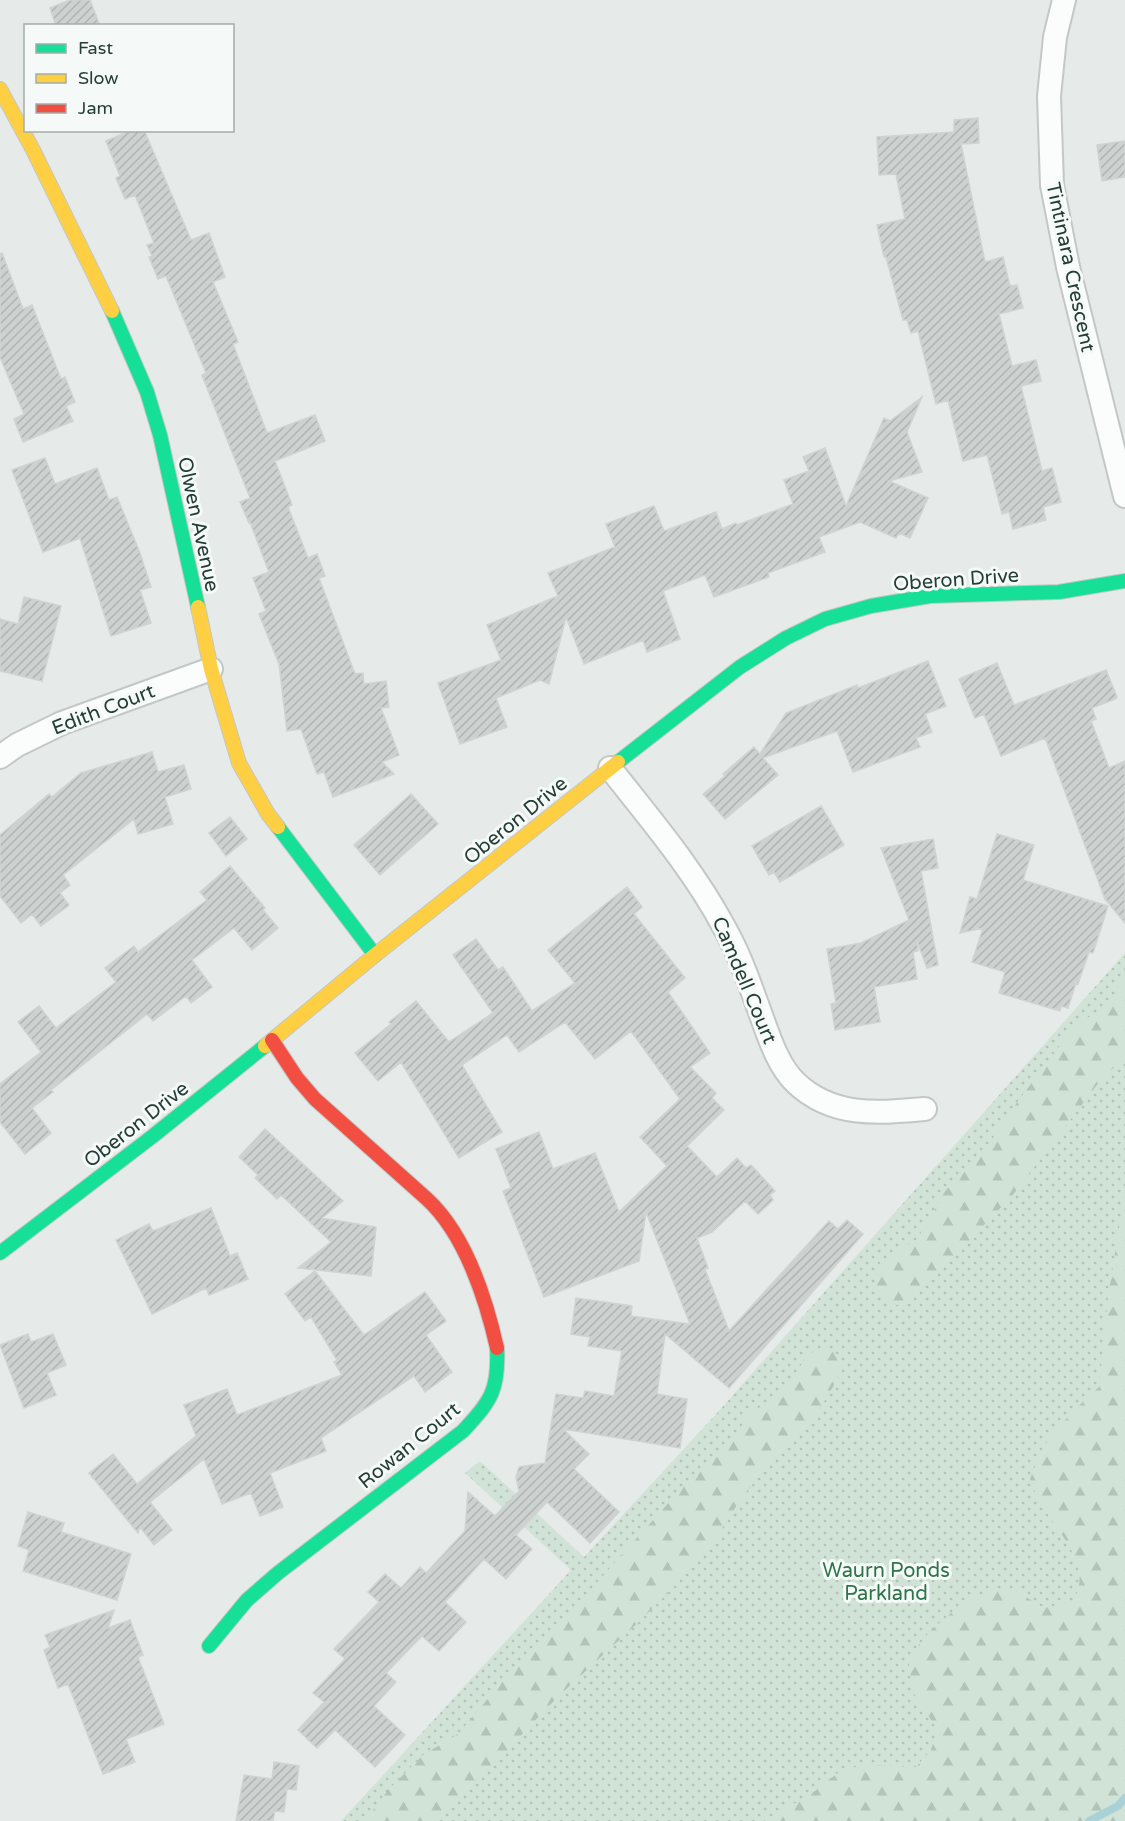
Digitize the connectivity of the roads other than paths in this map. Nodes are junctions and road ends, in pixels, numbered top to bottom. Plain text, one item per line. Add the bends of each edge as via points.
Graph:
1 (1065, 0) edge
2 (0, 89) edge
3 (1125, 496) edge
4 (1125, 581) edge
5 (210, 669) junction
6 (0, 758) edge
7 (610, 768) junction
8 (375, 954) junction
9 (272, 1040) junction
10 (926, 1109) dead end
11 (0, 1254) edge
12 (209, 1646) dead end

1 - 3 street, Tintinara Crescent via 1055,37 1049,96 1052,186
2 - 5 street, Olwen Avenue via 108,301 147,392 160,435
4 - 7 street, Oberon Drive via 1059,592 930,597 871,606 825,619 740,667
5 - 6 street, Edith Court via 62,723
5 - 8 street, Olwen Avenue via 239,763 268,814
7 - 8 street, Oberon Drive
7 - 10 street, Camdell Court via 703,890 741,962 770,1040 795,1083 821,1101 852,1111
8 - 9 street, Oberon Drive
9 - 11 street, Oberon Drive
9 - 12 street, Rowan Court via 315,1099 431,1202 449,1224 482,1296 496,1336 499,1366 495,1390 463,1431 278,1573 247,1600

